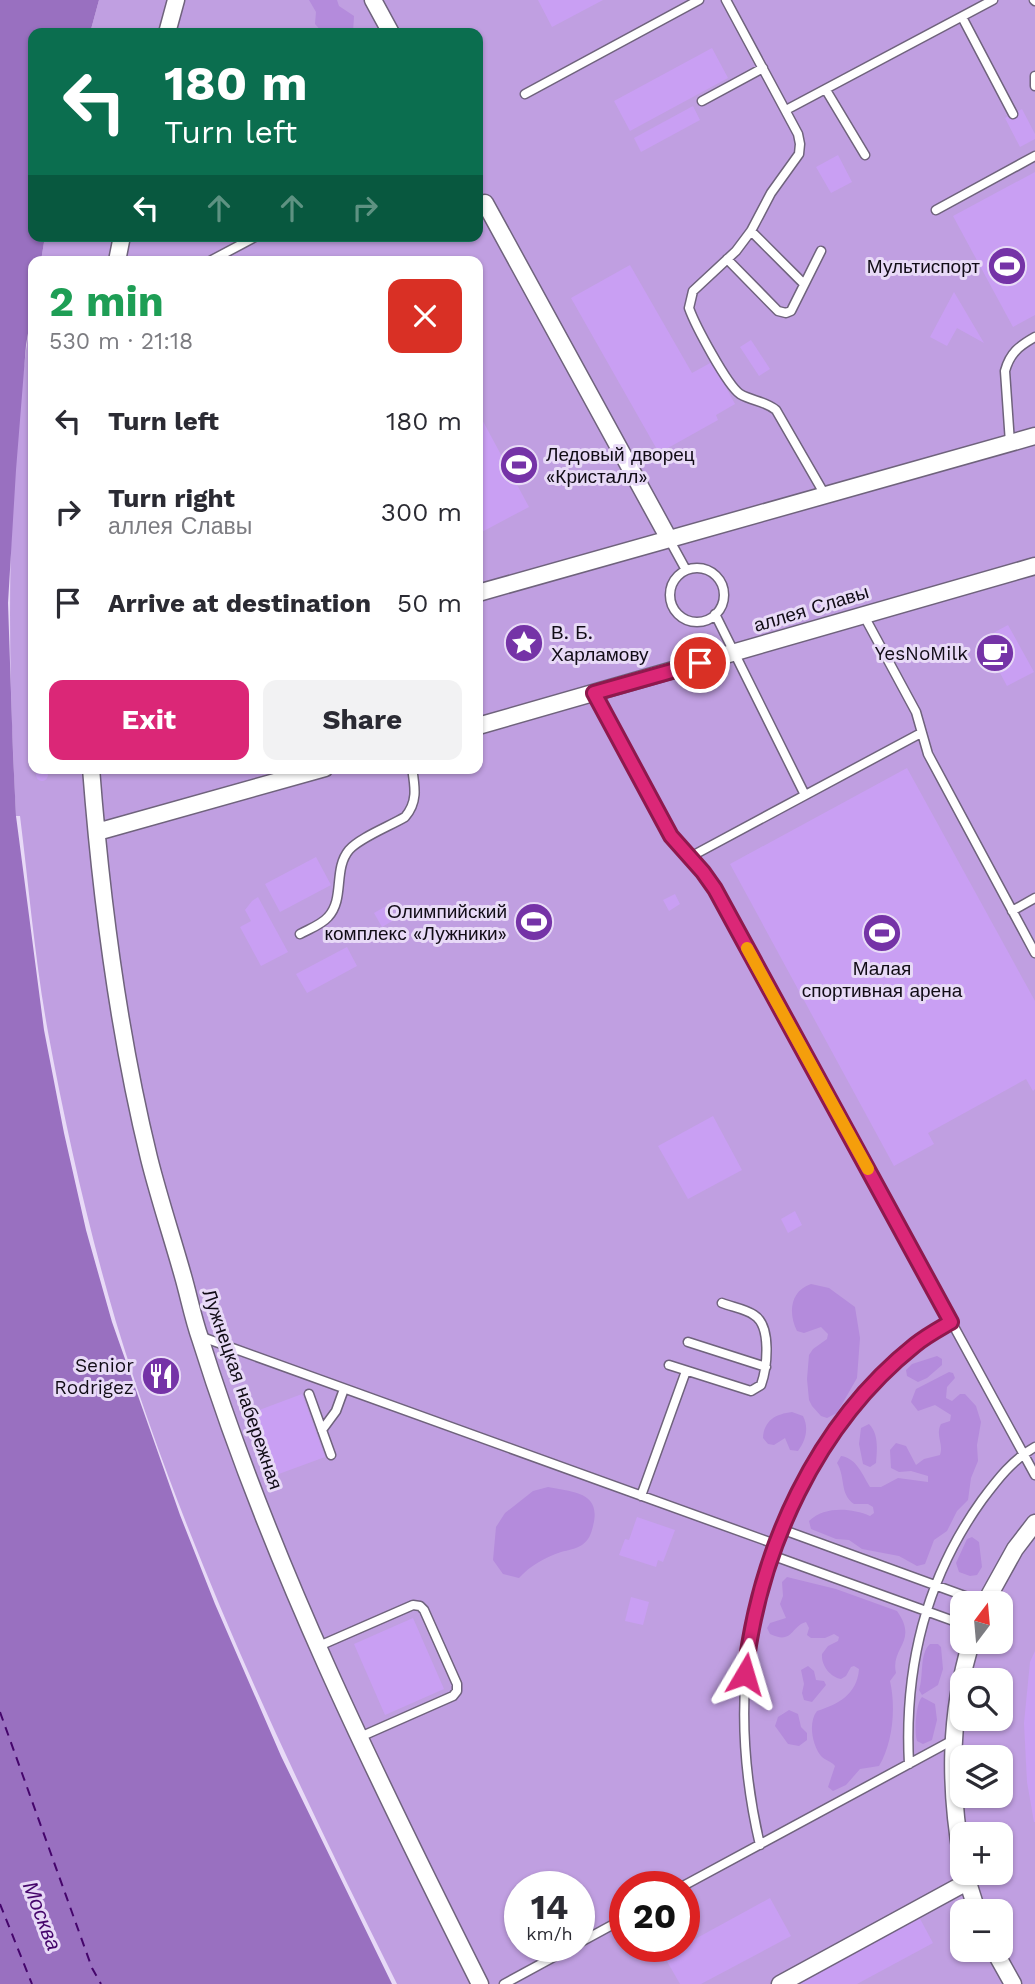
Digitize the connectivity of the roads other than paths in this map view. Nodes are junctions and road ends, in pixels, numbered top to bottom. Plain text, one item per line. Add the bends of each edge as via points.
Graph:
1 (176, 0) edge
2 (373, 0) edge
3 (699, 0) edge
4 (726, 0) edge
5 (993, 0) edge
6 (962, 17) junction
7 (168, 28) edge
8 (388, 28) edge
9 (763, 68) junction
10 (1035, 76) edge
11 (1035, 86) edge
12 (826, 90) junction
13 (525, 94) dead end
14 (702, 101) dead end
15 (786, 110) junction
16 (1013, 114) dead end
17 (865, 155) dead end
18 (1035, 156) edge
19 (485, 202) dead end
20 (936, 210) dead end
21 (751, 231) junction
22 (246, 242) edge
23 (821, 251) dead end
24 (219, 256) edge
25 (727, 259) junction
26 (804, 284) junction
27 (1035, 337) edge
28 (1035, 436) edge
29 (1010, 443) junction
30 (825, 495) junction
31 (669, 539) junction
32 (1035, 566) edge
33 (686, 570) junction
34 (483, 592) edge
35 (715, 614) junction
36 (863, 614) junction
37 (733, 653) junction
38 (594, 693) junction
39 (483, 725) edge
40 (921, 733) junction
41 (92, 774) edge
42 (304, 774) edge
43 (413, 774) edge
44 (805, 795) junction
45 (97, 832) junction
46 (690, 857) junction
47 (1035, 898) edge
48 (1012, 911) junction
49 (300, 934) dead end
50 (1035, 953) edge
51 (722, 1303) dead end
52 (951, 1322) junction
53 (199, 1336) junction
54 (688, 1342) dead end
55 (669, 1365) dead end
56 (766, 1367) junction
57 (686, 1371) junction
58 (344, 1389) junction
59 (309, 1394) dead end
60 (322, 1430) junction
61 (1035, 1447) edge
62 (1023, 1454) junction
63 (331, 1455) dead end
64 (1035, 1475) edge
65 (641, 1496) junction
66 (1035, 1522) edge
67 (781, 1529) junction
68 (775, 1544) junction
69 (771, 1555) junction
70 (935, 1585) junction
71 (952, 1591) edge
72 (992, 1591) edge
73 (926, 1611) junction
74 (950, 1620) edge
75 (319, 1646) junction
76 (968, 1654) edge
77 (360, 1737) junction
78 (953, 1740) junction
79 (909, 1764) junction
80 (958, 1822) edge
81 (760, 1845) junction
82 (700, 1877) edge
83 (956, 1885) edge
84 (545, 1962) edge
85 (1001, 1962) edge
86 (480, 1984) edge
87 (504, 1984) edge
88 (780, 1984) edge
89 (1013, 1984) edge

1 - 7 street
2 - 8 street
3 - 13 lane
4 - 9 lane
5 - 6 lane
6 - 12 lane
6 - 16 lane
9 - 14 lane
9 - 15 lane
10 - 11 lane
12 - 15 lane
12 - 17 lane
15 - 21 lane via 798,134 799,154
18 - 20 lane
19 - 31 street
21 - 25 lane
21 - 26 lane
22 - 24 lane
23 - 26 lane
25 - 26 lane via 783,313 791,311
25 - 30 lane via 693,291 691,312 731,386 779,413
27 - 29 lane via 1015,349 1007,362
28 - 29 street
29 - 30 street
30 - 31 street
31 - 33 lane
31 - 34 street
32 - 36 street, аллея Славы
33 - 35 lane via 701,568 719,580 724,595
33 - 35 lane via 672,584 675,611 694,621
35 - 37 lane
36 - 37 street, аллея Славы
36 - 40 lane via 916,712
37 - 38 street, аллея Славы
37 - 44 lane
38 - 39 street, аллея Славы
38 - 46 lane via 671,836
40 - 44 lane
40 - 48 lane
41 - 45 street, Лужнецкая набережная
42 - 45 street
43 - 49 lane via 415,794 409,813 349,850 332,912
44 - 46 lane
45 - 53 street, Лужнецкая набережная via 115,980 149,1157
46 - 52 lane via 715,889
47 - 48 lane
48 - 50 lane
51 - 56 lane via 760,1321
52 - 62 lane
52 - 67 lane via 902,1356 852,1410 815,1462
53 - 58 lane
53 - 75 street, Лужнецкая набережная via 265,1519
54 - 56 lane
55 - 57 lane
56 - 57 lane via 761,1385 751,1391
57 - 65 lane
58 - 60 lane
58 - 65 lane
59 - 60 lane
60 - 63 lane
61 - 62 lane
62 - 64 lane
62 - 70 lane via 975,1510
65 - 68 lane
66 - 72 street
67 - 68 lane
67 - 70 lane
68 - 69 lane
69 - 73 lane
69 - 81 lane via 751,1630 743,1695 746,1767
70 - 71 lane
70 - 73 lane
73 - 74 lane
73 - 79 lane via 909,1691
75 - 77 street, Лужнецкая набережная
75 - 77 lane via 413,1605 424,1610 457,1691
76 - 78 street
77 - 86 street, Лужнецкая набережная
78 - 79 lane
78 - 80 street
79 - 81 lane
81 - 82 lane
83 - 88 street
84 - 87 lane
85 - 89 street

